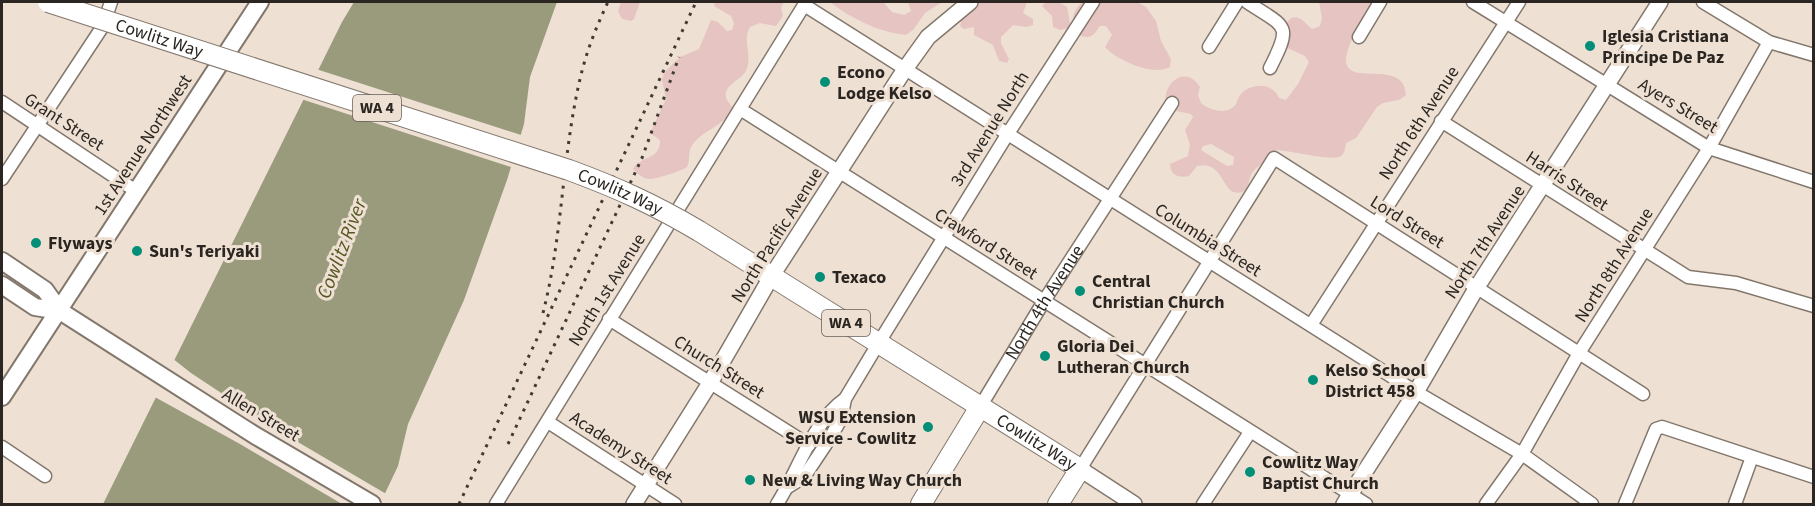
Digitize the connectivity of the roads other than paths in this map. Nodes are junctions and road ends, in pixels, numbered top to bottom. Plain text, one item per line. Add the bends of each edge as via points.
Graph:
1 (48, 2) edge
2 (111, 2) edge
3 (260, 2) edge
4 (970, 2) edge
5 (1093, 2) edge
6 (1236, 2) edge
7 (1247, 2) edge
8 (1380, 2) edge
9 (1473, 2) edge
10 (1519, 2) edge
11 (1659, 2) edge
12 (1703, 2) edge
13 (805, 3) edge
14 (1507, 21) junction
15 (1359, 37) dead end
16 (1769, 42) junction
17 (1209, 47) dead end
18 (1814, 55) edge
19 (1270, 68) dead end
20 (905, 69) junction
21 (1607, 85) junction
22 (2, 102) edge
23 (1172, 103) dead end
24 (740, 109) junction
25 (1441, 121) junction
26 (36, 125) junction
27 (1007, 135) junction
28 (1709, 148) junction
29 (839, 172) junction
30 (2, 178) edge
31 (1814, 182) edge
32 (1543, 187) junction
33 (136, 191) junction
34 (1110, 199) junction
35 (1377, 224) junction
36 (943, 238) junction
37 (1645, 251) junction
38 (2, 261) edge
39 (1210, 263) junction
40 (771, 277) junction
41 (2, 285) edge
42 (1478, 287) junction
43 (1044, 301) junction
44 (1814, 306) edge
45 (60, 311) junction
46 (609, 320) junction
47 (1311, 326) junction
48 (878, 344) junction
49 (1579, 353) junction
50 (1146, 365) junction
51 (710, 383) junction
52 (1416, 392) junction
53 (1643, 394) dead end
54 (2, 397) edge
55 (845, 399) junction
56 (980, 407) junction
57 (548, 422) junction
58 (1250, 432) junction
59 (809, 445) junction
60 (2, 447) edge
61 (1522, 454) junction
62 (1752, 458) junction
63 (1080, 470) junction
64 (45, 476) dead end
65 (1814, 477) edge
66 (646, 485) junction
67 (788, 487) junction
68 (1347, 500) edge
69 (372, 504) edge
70 (496, 504) edge
71 (634, 504) edge
72 (675, 504) edge
73 (777, 504) edge
74 (921, 504) edge
75 (1058, 504) edge
76 (1134, 504) edge
77 (1203, 504) edge
78 (1366, 504) edge
79 (1486, 504) edge
80 (1592, 504) edge
81 (1625, 504) edge
82 (1735, 504) edge

1 - 40 main road, Cowlitz Way / WA 4, bridge via 621,189 650,202
2 - 26 street via 103,26
3 - 33 main road, 1st Avenue Northwest
4 - 20 street, North Pacific Avenue via 928,37
5 - 27 street, 3rd Avenue North
6 - 17 street
7 - 19 street via 1282,27 1285,34
8 - 15 street
9 - 14 street, Ayers Street
10 - 14 street, North 6th Avenue
11 - 21 street, North 7th Avenue
12 - 16 street
13 - 20 street, Columbia Street
13 - 24 street, North 1st Avenue
14 - 21 street, Ayers Street
14 - 25 street, North 6th Avenue
16 - 18 street
16 - 28 street, North 8th Avenue
20 - 27 street, Columbia Street
20 - 29 street, North Pacific Avenue
21 - 28 street, Ayers Street
21 - 32 street, North 7th Avenue
22 - 26 street, Grant Street
23 - 34 street, North 4th Avenue
24 - 29 street, Crawford Street
24 - 46 street, North 1st Avenue
25 - 32 street, Harris Street
25 - 35 street, North 6th Avenue
26 - 30 street
26 - 33 street, Grant Street
27 - 34 street, Columbia Street
27 - 36 street, 3rd Avenue North
28 - 31 street, Ayers Street
28 - 37 street, North 8th Avenue
29 - 36 street, Crawford Street
29 - 40 street, North Pacific Avenue
32 - 37 street, Harris Street
32 - 42 street, North 7th Avenue
33 - 45 main road, 1st Avenue Northwest
34 - 39 street, Columbia Street
34 - 43 street, North 4th Avenue
35 - 39 street, Lord Street via 1274,158
35 - 42 street, Lord Street
35 - 47 street, North 6th Avenue
36 - 43 street, Crawford Street
36 - 48 street, 3rd Avenue North
37 - 44 street, Harris Street via 1688,277 1736,283
37 - 49 street, North 8th Avenue
38 - 45 main road via 45,290
39 - 47 street, Columbia Street
39 - 50 street
40 - 48 main road, Cowlitz Way / WA 4
40 - 51 street, North Pacific Avenue
41 - 45 main road via 35,308
42 - 49 street, Lord Street
42 - 52 street, North 7th Avenue
43 - 50 street, Crawford Street
43 - 56 street, North 4th Avenue
45 - 54 main road, 1st Avenue Northwest
45 - 69 main road, Allen Street via 256,436
46 - 51 street, Church Street
46 - 57 street, North 1st Avenue
47 - 52 street, Columbia Street
48 - 55 street, 3rd Avenue North
48 - 56 main road, Cowlitz Way / WA 4
49 - 53 street, Lord Street
49 - 61 street, North 8th Avenue
50 - 58 street, Crawford Street
50 - 63 street
51 - 59 street, Church Street
51 - 66 street, North Pacific Avenue
52 - 61 street, Columbia Street
52 - 68 street, North 7th Avenue
55 - 59 street, 3rd Avenue North via 832,408
55 - 67 street, 3rd Avenue North via 841,419 830,438 804,477
56 - 63 main road, Cowlitz Way / WA 4
56 - 74 main road, North 4th Avenue
57 - 66 street, Academy Street
57 - 70 street, North 1st Avenue
58 - 68 street, Crawford Street
58 - 77 street
59 - 67 street, 3rd Avenue North
60 - 64 street
61 - 79 street, North 8th Avenue
61 - 80 street, Columbia Street
62 - 65 street
62 - 81 street via 1656,429
62 - 82 street
63 - 75 main road
63 - 76 street, Cowlitz Way
66 - 71 street, North Pacific Avenue
66 - 72 street, Academy Street
67 - 73 street, 3rd Avenue North
68 - 78 street, Crawford Street

